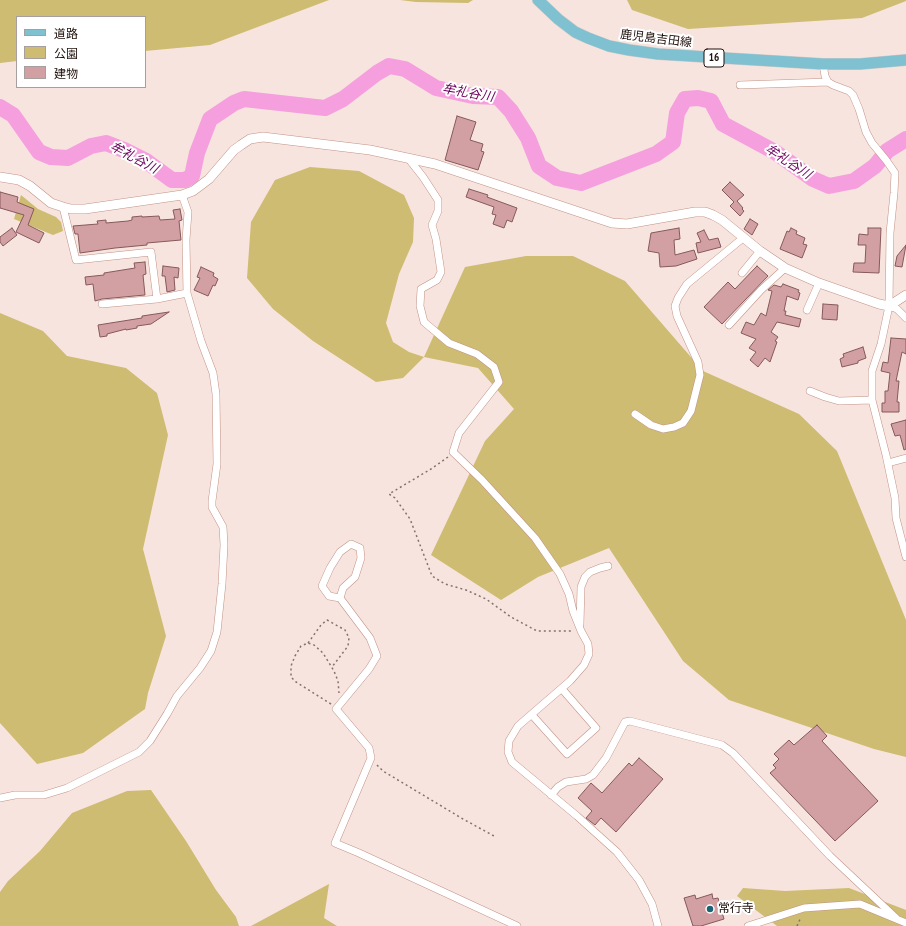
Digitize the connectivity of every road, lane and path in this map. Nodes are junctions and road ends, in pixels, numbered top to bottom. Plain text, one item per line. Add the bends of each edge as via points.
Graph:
1 (538, 0) edge
2 (906, 60) edge
3 (824, 64) junction
4 (828, 82) junction
5 (740, 85) dead end
6 (408, 158) junction
7 (0, 177) edge
8 (182, 195) junction
9 (63, 207) junction
10 (743, 238) junction
11 (760, 251) junction
12 (785, 268) junction
13 (742, 273) dead end
14 (819, 283) junction
15 (187, 293) junction
16 (906, 296) edge
17 (157, 298) junction
18 (102, 304) dead end
19 (889, 306) junction
20 (807, 310) dead end
21 (906, 318) edge
22 (729, 325) dead end
23 (810, 391) dead end
24 (872, 400) junction
25 (635, 414) dead end
26 (453, 452) junction
27 (906, 458) edge
28 (888, 463) junction
29 (906, 557) edge
30 (608, 566) dead end
31 (340, 598) junction
32 (580, 630) junction
33 (308, 643) junction
34 (332, 667) junction
35 (562, 689) junction
36 (342, 703) junction
37 (336, 709) junction
38 (532, 714) junction
39 (371, 758) junction
40 (551, 795) junction
41 (0, 798) edge
42 (494, 836) dead end
43 (896, 918) junction
44 (906, 923) edge
45 (517, 926) edge
46 (658, 926) edge
47 (748, 926) edge

1 - 3 main road, 鹿児島吉田線 / 16 via 575,32 609,46 658,54
2 - 3 main road, 鹿児島吉田線 / 16
3 - 4 street
4 - 5 street
4 - 19 street via 853,95 866,132 894,173
6 - 8 street via 370,150 264,137 250,139 234,150 199,188
6 - 10 street via 448,168 612,223 627,224 705,212 722,220
6 - 26 street via 438,200 438,211 432,225 441,272 438,280 422,289 420,306 424,322 449,343 477,354 494,367 499,382 459,434
7 - 9 street via 19,180 51,203
8 - 9 street via 85,208
8 - 15 street via 188,212
9 - 17 street via 76,260 151,252
10 - 11 street
10 - 25 street via 687,284 675,306 698,362 700,375 691,411 683,423 663,429 651,425
11 - 12 street
11 - 13 street
12 - 14 street
12 - 22 street
14 - 19 street
14 - 20 street
15 - 17 street
15 - 41 street via 213,373 216,394 216,464 212,507 223,527 224,545 220,608 211,651 177,696 150,741 139,752 67,788 44,795
16 - 19 street
17 - 18 street
19 - 21 street
19 - 24 street via 872,371
23 - 24 street via 839,401
24 - 28 street
26 - 32 street via 535,538 560,574
26 - 32 path via 431,469 389,494 410,519 432,576 445,584 486,599 537,631
27 - 28 street
28 - 29 street via 896,518
30 - 32 street via 590,572 585,577 581,587
31 - 31 street via 328,596 322,586 340,552 351,544 360,548 361,558 355,577 343,588
31 - 36 street via 370,638 377,656
32 - 35 street via 588,644 589,654 584,665
33 - 34 path via 323,653
33 - 34 path via 327,620 345,630 349,638 348,646
33 - 37 path via 301,646 295,656 291,666 291,677
34 - 36 path via 338,681
35 - 38 street
35 - 38 street via 596,728 567,754
36 - 37 street
37 - 39 street via 369,748
38 - 40 street via 518,726 509,741 508,752 512,762
39 - 42 path via 383,771
39 - 45 street via 335,843
40 - 43 street via 566,782 586,779 593,775 606,758 625,722 630,721 722,745 734,753 830,856
40 - 46 street via 617,852 639,880 652,904
43 - 44 street
43 - 47 street via 860,904 824,905 804,908

